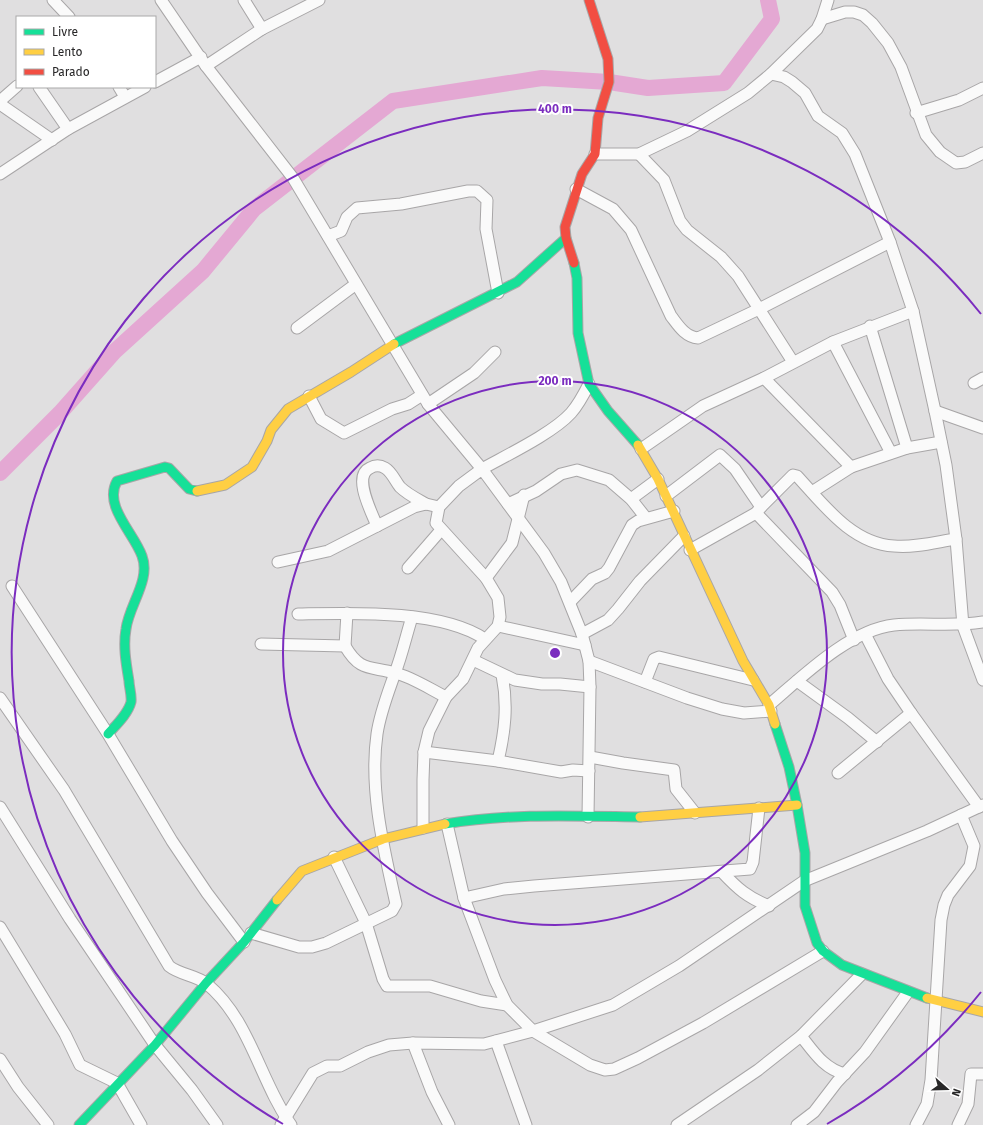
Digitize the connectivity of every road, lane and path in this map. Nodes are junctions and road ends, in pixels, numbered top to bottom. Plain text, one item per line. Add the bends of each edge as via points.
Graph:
1 (53, 0) edge
2 (161, 0) edge
3 (244, 0) edge
4 (319, 0) edge
5 (589, 0) edge
6 (828, 0) edge
7 (68, 16) edge
8 (822, 19) junction
9 (262, 29) junction
10 (204, 61) junction
11 (771, 74) junction
12 (156, 82) edge
13 (16, 87) edge
14 (40, 88) edge
15 (120, 88) edge
16 (143, 88) edge
17 (983, 88) edge
18 (125, 97) junction
19 (0, 101) edge
20 (0, 104) edge
21 (916, 113) junction
22 (68, 129) junction
23 (52, 140) junction
24 (983, 153) edge
25 (595, 154) junction
26 (639, 154) junction
27 (0, 174) edge
28 (576, 189) junction
29 (328, 236) junction
30 (566, 238) junction
31 (890, 242) junction
32 (356, 284) junction
33 (498, 293) junction
34 (760, 309) junction
35 (913, 310) junction
36 (870, 326) junction
37 (297, 328) dead end
38 (833, 342) junction
39 (391, 345) junction
40 (495, 352) dead end
41 (793, 362) junction
42 (764, 378) junction
43 (589, 384) junction
44 (308, 396) junction
45 (425, 400) junction
46 (935, 411) junction
47 (983, 428) edge
48 (941, 442) junction
49 (907, 448) junction
50 (640, 449) junction
51 (891, 454) junction
52 (851, 467) junction
53 (482, 469) junction
54 (658, 479) junction
55 (812, 492) junction
56 (524, 495) junction
57 (666, 496) junction
58 (631, 499) junction
59 (426, 504) junction
60 (508, 504) junction
61 (439, 507) junction
62 (758, 510) junction
63 (674, 511) junction
64 (518, 518) junction
65 (646, 518) junction
66 (377, 526) junction
67 (441, 530) junction
68 (684, 536) junction
69 (956, 539) junction
70 (690, 550) junction
71 (278, 562) dead end
72 (408, 568) dead end
73 (486, 578) junction
74 (12, 586) dead end
75 (570, 602) junction
76 (347, 613) junction
77 (298, 614) dead end
78 (412, 617) junction
79 (983, 622) edge
80 (498, 626) junction
81 (963, 626) junction
82 (865, 634) junction
83 (485, 639) junction
84 (583, 640) junction
85 (854, 640) junction
86 (261, 644) dead end
87 (345, 646) junction
88 (473, 660) junction
89 (589, 661) junction
90 (395, 673) junction
91 (502, 675) junction
92 (753, 680) junction
93 (983, 680) edge
94 (797, 681) junction
95 (645, 682) junction
96 (590, 687) junction
97 (446, 697) junction
98 (0, 698) edge
99 (770, 708) junction
100 (911, 713) junction
101 (108, 734) junction
102 (876, 742) junction
103 (424, 752) junction
104 (590, 757) junction
105 (498, 761) junction
106 (589, 771) junction
107 (838, 773) dead end
108 (797, 805) junction
109 (981, 806) edge
110 (0, 807) edge
111 (759, 808) junction
112 (695, 814) junction
113 (961, 815) junction
114 (588, 817) junction
115 (447, 824) junction
116 (423, 828) junction
117 (382, 838) junction
118 (334, 857) junction
119 (722, 872) junction
120 (804, 881) junction
121 (464, 898) junction
122 (769, 906) junction
123 (366, 923) junction
124 (0, 927) edge
125 (251, 933) junction
126 (244, 942) junction
127 (823, 951) junction
128 (862, 974) junction
129 (206, 983) junction
130 (908, 992) junction
131 (936, 1001) junction
132 (507, 1005) junction
133 (983, 1012) edge
134 (532, 1031) junction
135 (801, 1036) junction
136 (496, 1041) junction
137 (413, 1043) junction
138 (155, 1045) junction
139 (0, 1059) edge
140 (983, 1074) edge
141 (839, 1076) junction
142 (117, 1083) junction
143 (286, 1123) edge
144 (48, 1125) edge
145 (79, 1125) edge
146 (141, 1125) edge
147 (217, 1125) edge
148 (449, 1125) edge
149 (526, 1125) edge
150 (677, 1125) edge
151 (797, 1125) edge
152 (916, 1125) edge
153 (958, 1125) edge

1 - 7 street
2 - 10 street
3 - 9 street
4 - 9 street
5 - 25 street via 610,70 598,118
6 - 8 street
8 - 11 street via 817,29
8 - 21 street via 854,12 863,15 872,23 888,43 901,67
9 - 10 street
10 - 12 street
10 - 29 street via 293,178
11 - 26 street via 748,93 687,131
11 - 31 street via 792,82 805,93 818,116 842,133 854,154
13 - 19 street
14 - 22 street
15 - 18 street
16 - 18 street
17 - 21 street via 959,100
18 - 22 street
20 - 23 street
21 - 24 street via 930,143 948,158 960,164
22 - 23 street
23 - 27 street
25 - 26 street
25 - 28 street
26 - 34 street via 664,180 680,221 687,230 721,257 734,271
28 - 30 street via 565,227
28 - 34 street via 613,210 624,220 636,239 671,316 688,335 698,338
29 - 32 street
29 - 33 street via 341,231 347,217 357,208 401,204 477,191 487,200 486,229
30 - 33 street via 532,270
30 - 43 street via 577,278 578,333
31 - 34 street
31 - 35 street
32 - 37 street
32 - 39 street
33 - 39 street
34 - 41 street
35 - 36 street
35 - 46 street
36 - 38 street
36 - 49 street
38 - 41 street
38 - 51 street
39 - 44 street via 352,372
39 - 45 street
40 - 45 street via 474,373
41 - 42 street
42 - 50 street via 703,406
42 - 52 street
43 - 50 street
43 - 53 street via 580,402 554,427
44 - 45 street via 321,419 344,433 392,408
44 - 101 street via 279,418 252,467 225,485 197,491 189,489 170,468 165,467 113,484 112,495 125,525 143,556 144,566 140,589 125,632 129,709
45 - 53 street
46 - 47 street
46 - 48 street
48 - 49 street
48 - 69 street
49 - 51 street
50 - 54 street
51 - 52 street
52 - 55 street
53 - 60 street
53 - 61 street via 459,486
54 - 57 street
54 - 58 street
55 - 62 street via 793,475
55 - 69 street via 839,522 881,544 910,546
56 - 58 street via 536,491 560,474 577,470 609,480
56 - 60 street
56 - 64 street
57 - 62 street via 720,455 735,469
57 - 63 street
58 - 65 street
59 - 61 street
59 - 66 street
59 - 66 street via 406,493 386,468 368,468 362,481 366,501
60 - 64 street
61 - 67 street via 436,523
62 - 70 street
62 - 85 street via 832,592
63 - 65 street
63 - 68 street
64 - 73 street via 512,543
64 - 75 street via 544,553
65 - 75 street via 638,520 628,530 605,573 592,579
66 - 71 street via 328,551
67 - 72 street
67 - 73 street
68 - 70 street
68 - 84 street via 640,581 618,610
69 - 81 street
70 - 92 street
73 - 80 street via 498,598
74 - 101 street
75 - 84 street
76 - 77 street
76 - 78 street
76 - 87 street
78 - 83 street via 454,625
78 - 90 street
79 - 81 street
80 - 83 street
80 - 84 street
81 - 82 street via 912,624 892,626
81 - 93 street
82 - 85 street
82 - 100 street via 888,679
83 - 88 street
84 - 89 street
85 - 94 street via 843,645
86 - 87 street
87 - 90 street via 363,666
88 - 91 street
88 - 97 street via 463,679
89 - 95 street
89 - 96 street
90 - 97 street
90 - 117 street via 382,708 375,756
91 - 96 street via 531,683
91 - 105 street via 506,715
92 - 95 street via 659,657 654,659
92 - 99 street
94 - 99 street
94 - 102 street
95 - 99 street via 722,710 744,713
96 - 104 street
97 - 103 street via 429,731
98 - 129 street via 64,790 169,966 175,971
99 - 108 street via 789,767
100 - 102 street
100 - 109 street
101 - 126 street via 172,841
102 - 107 street
103 - 105 street
103 - 116 street
104 - 106 street
104 - 112 street via 674,770 676,788
105 - 106 street via 561,772
106 - 114 street
108 - 111 street
108 - 120 street via 803,837
109 - 113 street
110 - 138 street via 70,919
111 - 112 street
111 - 119 street via 752,867
112 - 114 street
113 - 120 street
113 - 131 street via 974,846 970,866 948,895 944,905
114 - 115 street via 501,818
115 - 116 street
115 - 121 street
116 - 117 street
117 - 118 street
117 - 123 street via 396,904 392,911
118 - 123 street
118 - 125 street via 302,871
119 - 121 street via 504,889
119 - 122 street via 740,891
120 - 122 street
120 - 127 street via 805,906 812,931
121 - 132 street
122 - 134 street via 667,974 613,1005
123 - 125 street via 326,943 306,948
123 - 132 street via 387,986 430,986 481,1001
124 - 142 street via 65,1034 80,1065
125 - 126 street
126 - 129 street
127 - 128 street via 842,965
127 - 134 street via 703,1023 614,1069 597,1069
128 - 130 street
128 - 135 street
129 - 138 street
129 - 143 street via 232,1012
130 - 131 street
130 - 141 street via 886,1025
131 - 133 street
131 - 152 street via 928,1104
132 - 134 street
134 - 136 street
135 - 141 street
135 - 150 street via 758,1070
136 - 137 street via 476,1044
136 - 149 street
137 - 143 street via 389,1045 340,1066 327,1066 317,1070
137 - 148 street via 432,1092
138 - 142 street
138 - 147 street
139 - 144 street
140 - 153 street via 971,1074 968,1104
141 - 151 street via 814,1112
142 - 145 street
142 - 146 street

